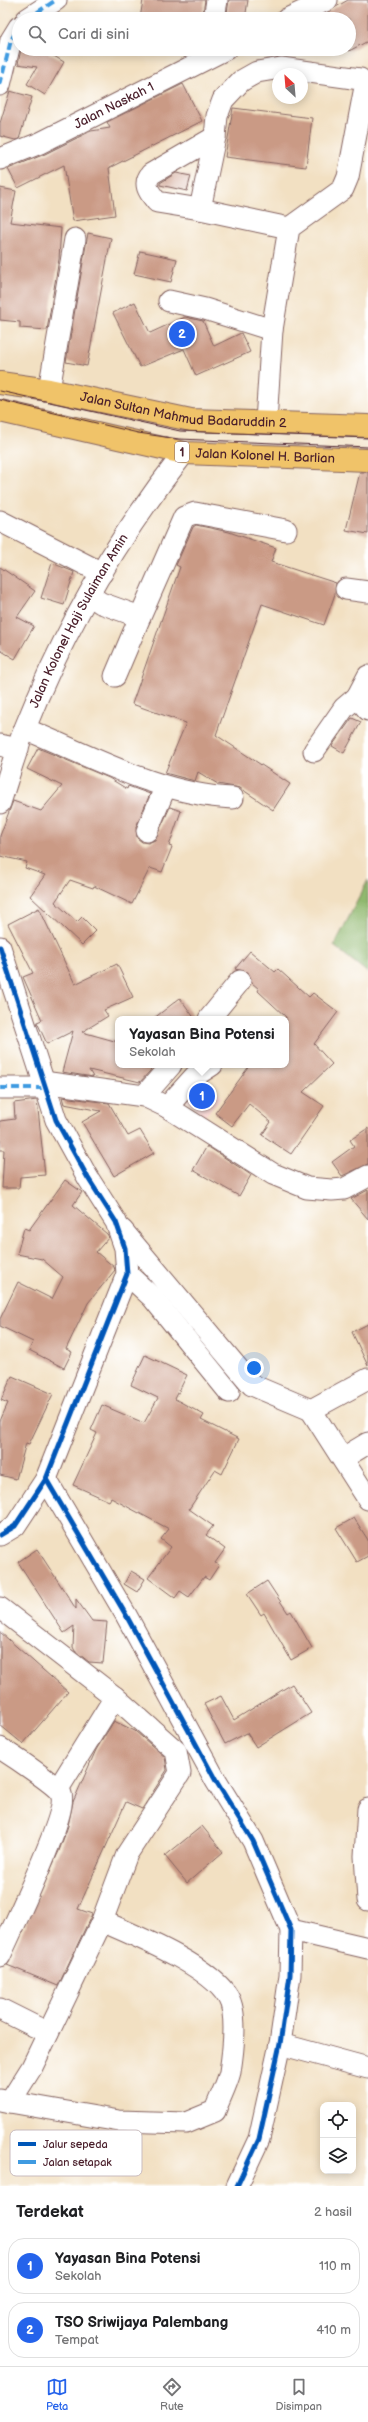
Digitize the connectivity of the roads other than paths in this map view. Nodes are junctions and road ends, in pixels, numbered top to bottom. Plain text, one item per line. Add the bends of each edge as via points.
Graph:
1 (56, 0) edge
2 (218, 0) edge
3 (327, 0) edge
4 (298, 10) edge
5 (38, 12) edge
6 (215, 12) edge
7 (12, 38) edge
8 (204, 56) edge
9 (0, 85) edge
10 (215, 137) junction
11 (0, 159) edge
12 (200, 208) junction
13 (289, 228) junction
14 (75, 239) dead end
15 (170, 301) dead end
16 (272, 330) junction
17 (0, 383) edge
18 (49, 390) junction
19 (0, 411) edge
20 (266, 422) junction
21 (368, 426) edge
22 (184, 453) junction
23 (368, 460) edge
24 (0, 521) edge
25 (286, 530) dead end
26 (102, 573) junction
27 (346, 588) dead end
28 (368, 592) edge
29 (89, 596) junction
30 (140, 617) junction
31 (115, 676) dead end
32 (368, 676) edge
33 (362, 703) edge
34 (25, 729) junction
35 (9, 747) edge
36 (314, 751) dead end
37 (165, 788) junction
38 (233, 798) dead end
39 (0, 803) edge
40 (147, 830) dead end
41 (0, 947) edge
42 (240, 981) dead end
43 (211, 1016) edge
44 (168, 1068) edge
45 (207, 1068) edge
46 (44, 1085) junction
47 (0, 1088) edge
48 (144, 1096) junction
49 (167, 1107) junction
50 (368, 1176) edge
51 (116, 1222) junction
52 (127, 1274) junction
53 (368, 1379) edge
54 (229, 1392) dead end
55 (311, 1410) junction
56 (368, 1444) edge
57 (343, 1458) junction
58 (46, 1479) junction
59 (368, 1499) edge
60 (7, 1531) edge
61 (0, 1546) edge
62 (0, 1608) edge
63 (115, 1697) junction
64 (0, 1748) edge
65 (58, 1789) junction
66 (368, 1808) edge
67 (368, 1900) edge
68 (102, 1921) junction
69 (291, 1930) junction
70 (368, 1948) edge
71 (0, 1956) edge
72 (0, 2009) edge
73 (48, 2033) junction
74 (280, 2044) junction
75 (368, 2068) edge
76 (5, 2101) edge
77 (237, 2186) edge

1 - 5 street
2 - 6 street
3 - 4 street
7 - 9 street
8 - 11 street, Jalan Naskah 1 via 40,142
10 - 12 street
10 - 12 street via 148,178 148,190 157,202
10 - 13 street via 217,116 223,100 241,81 257,72 282,68 360,79 364,82 348,177 343,189
12 - 13 street
13 - 16 street
14 - 18 street
15 - 16 street
16 - 20 street
17 - 18 highway, Jalan Sultan Mahmud Badaruddin 2
18 - 20 highway, Jalan Sultan Mahmud Badaruddin 2 via 191,420
19 - 22 highway, Jalan Kolonel H. Barlian / 1
20 - 21 highway, Jalan Sultan Mahmud Badaruddin 2
22 - 23 highway, Jalan Kolonel H. Barlian / 1
22 - 26 street, Jalan Kolonel Haji Sulaiman Amin via 150,496
24 - 26 street
25 - 30 street via 189,514 184,517
26 - 29 street, Jalan Kolonel Haji Sulaiman Amin
27 - 28 street
29 - 30 street
29 - 34 street, Jalan Kolonel Haji Sulaiman Amin via 46,679
30 - 31 street
32 - 33 street
33 - 36 street via 344,708
34 - 35 street, Jalan Kolonel Haji Sulaiman Amin
34 - 37 street
35 - 39 street, Jalan Kolonel Haji Sulaiman Amin
37 - 38 street via 199,796
37 - 40 street
41 - 46 street
42 - 43 street
44 - 48 street
45 - 49 street via 195,1076
46 - 47 street
46 - 48 street
46 - 51 street via 56,1120
48 - 49 street
49 - 50 street via 273,1174 307,1188 344,1189
51 - 52 street via 124,1248
51 - 55 street via 252,1385
52 - 54 street via 152,1297
52 - 58 street
53 - 55 street
55 - 57 street
56 - 57 street
57 - 59 street
58 - 60 street
58 - 69 street via 126,1615 216,1781 253,1841
60 - 61 street
62 - 63 street
63 - 65 street
63 - 68 street via 176,1751 180,1773 127,1854
64 - 65 street
65 - 71 street via 63,1801 58,1819
66 - 67 street via 365,1856
68 - 73 street
68 - 76 street via 156,1946 212,1978 228,1997 234,2017 230,2073 215,2111 186,2123 119,2121
69 - 70 street
69 - 74 street via 290,1975
72 - 73 street
73 - 76 street via 32,2066
74 - 75 street
74 - 77 street via 260,2139

